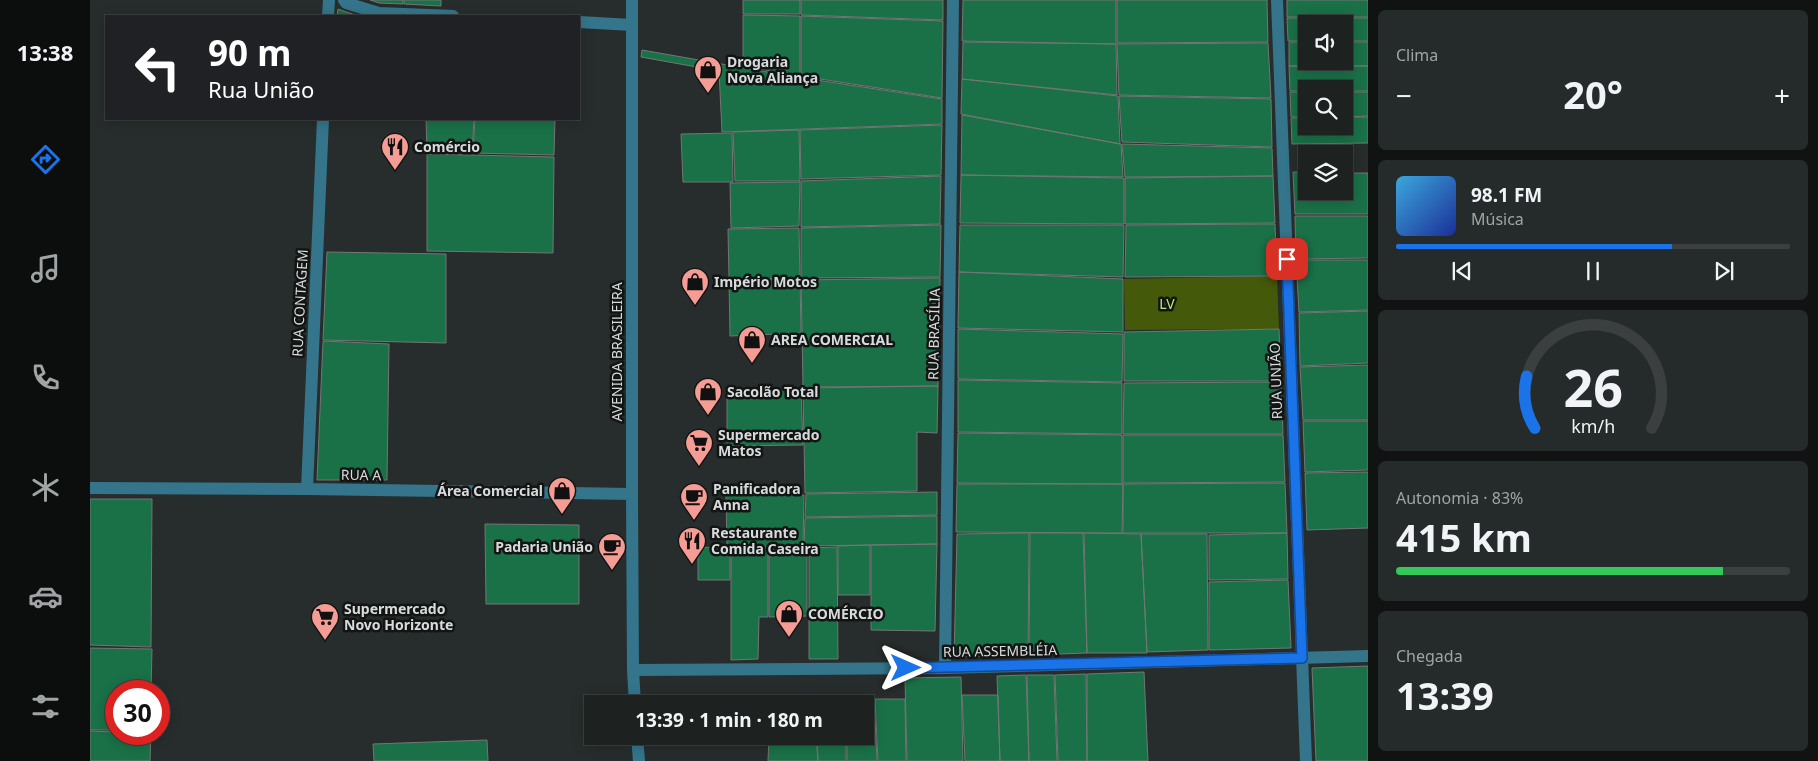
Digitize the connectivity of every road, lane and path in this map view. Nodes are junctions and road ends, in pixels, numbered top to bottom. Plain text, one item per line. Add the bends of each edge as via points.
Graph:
1 (328, 0) edge
2 (344, 0) edge
3 (632, 0) edge
4 (953, 0) edge
5 (1277, 0) edge
6 (328, 15) edge
7 (428, 15) edge
8 (580, 22) edge
9 (632, 24) junction
10 (323, 120) edge
11 (90, 488) edge
12 (306, 489) junction
13 (632, 494) junction
14 (1368, 656) edge
15 (1302, 658) junction
16 (944, 668) junction
17 (633, 670) junction
18 (634, 695) edge
19 (638, 745) edge
20 (639, 761) edge
21 (1306, 761) edge

1 - 6 street
2 - 7 street via 379,13
3 - 9 street, AVENIDA BRASILEIRA
4 - 16 street, RUA BRASÍLIA
5 - 15 street, RUA UNIÃO
8 - 9 street
9 - 13 street, AVENIDA BRASILEIRA
10 - 12 street, RUA CONTAGEM
11 - 12 street, RUA A
12 - 13 street, RUA A
13 - 17 street, AVENIDA BRASILEIRA
14 - 15 street, RUA ASSEMBLÉIA
15 - 16 street, RUA ASSEMBLÉIA
15 - 21 street, RUA UNIÃO
16 - 17 street, RUA ASSEMBLÉIA
17 - 18 street, AVENIDA BRASILEIRA
19 - 20 street

